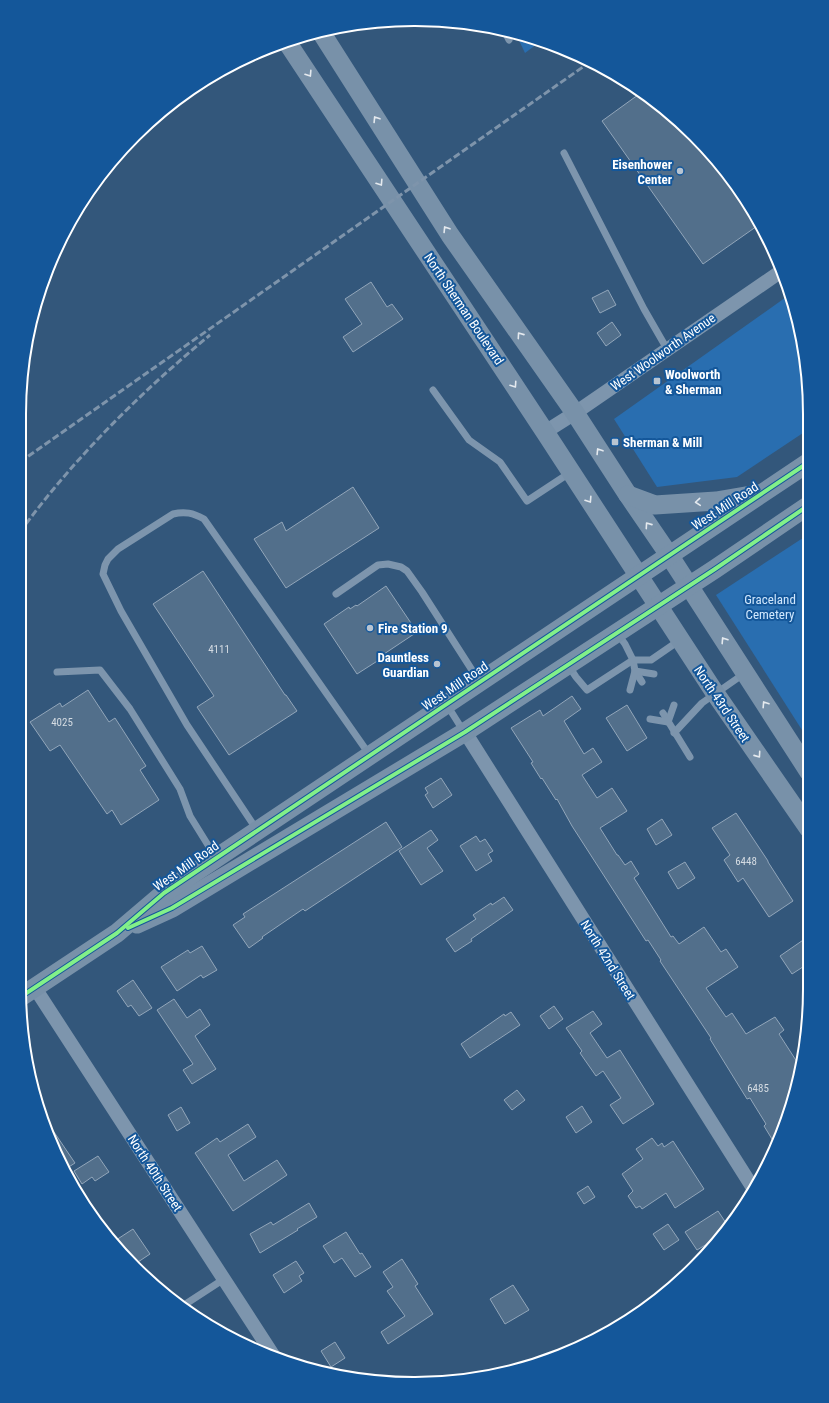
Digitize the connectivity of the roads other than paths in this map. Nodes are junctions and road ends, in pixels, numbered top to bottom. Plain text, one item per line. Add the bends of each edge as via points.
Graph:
1 (324, 37) edge
2 (508, 37) edge
3 (509, 40) dead end
4 (290, 47) edge
5 (564, 153) dead end
6 (776, 275) edge
7 (667, 349) junction
8 (433, 390) dead end
9 (575, 413) junction
10 (545, 432) junction
11 (803, 466) edge
12 (571, 472) junction
13 (764, 492) junction
14 (628, 496) junction
15 (803, 509) edge
16 (669, 555) junction
17 (638, 577) junction
18 (689, 586) junction
19 (336, 594) dead end
20 (658, 606) junction
21 (617, 633) junction
22 (680, 640) junction
23 (633, 660) junction
24 (568, 665) junction
25 (635, 671) junction
26 (57, 672) dead end
27 (745, 673) junction
28 (654, 674) dead end
29 (479, 682) junction
30 (642, 682) dead end
31 (630, 690) dead end
32 (715, 694) junction
33 (446, 704) junction
34 (674, 705) dead end
35 (663, 713) dead end
36 (650, 719) dead end
37 (668, 722) junction
38 (464, 732) junction
39 (674, 732) junction
40 (370, 754) junction
41 (690, 757) dead end
42 (803, 763) edge
43 (803, 820) edge
44 (257, 830) junction
45 (216, 858) junction
46 (117, 933) junction
47 (29, 992) edge
48 (750, 1184) edge
49 (224, 1279) junction
50 (187, 1303) edge
51 (269, 1348) edge

9 -> 1 main road via 450,235
2 - 3 lane
4 -> 10 main road, North Sherman Boulevard
5 - 7 lane
6 - 7 street, West Woolworth Avenue
7 - 9 street, West Woolworth Avenue
8 - 12 lane via 469,440 500,462 527,502
9 - 10 street, West Woolworth Avenue
14 -> 9 main road
10 - 12 main road, North Sherman Boulevard
11 - 13 main road, West Mill Road
12 -> 17 main road, North Sherman Boulevard
13 -> 14 main road via 716,501 655,505
13 - 16 main road, West Mill Road
16 -> 14 main road
15 - 18 main road, West Mill Road
16 - 17 main road, West Mill Road
16 - 18 main road
17 - 20 main road, North 43rd Street
17 - 29 main road, West Mill Road
18 - 20 main road, West Mill Road
27 -> 18 main road
19 - 29 lane via 378,565 401,567 407,571 422,592
20 - 21 main road, West Mill Road
20 - 22 main road, North 43rd Street
21 - 23 lane
21 - 24 main road, West Mill Road
22 - 23 lane via 650,660
22 - 32 main road, North 43rd Street
23 - 24 lane via 587,690
23 - 25 lane
24 - 38 main road, West Mill Road
25 - 28 lane
25 - 30 lane
25 - 31 lane
26 - 45 lane via 100,670 130,709 180,789 190,816
27 - 32 lane
42 -> 27 main road
29 - 33 main road, West Mill Road
32 - 39 lane via 702,703
32 -> 43 main road, North 43rd Street
33 - 38 lane
33 - 40 main road, West Mill Road
34 - 37 lane
35 - 37 lane
36 - 37 lane
37 - 39 lane
38 - 46 main road, West Mill Road via 172,908
38 - 48 street, North 42nd Street
39 - 41 lane
40 - 44 main road, West Mill Road
40 - 44 lane via 204,519 194,513 174,514 118,549 108,559 103,574 121,611 187,725
44 - 45 main road, West Mill Road
45 - 46 main road, West Mill Road via 164,893
46 - 47 main road, West Mill Road
47 - 49 street, North 40th Street
49 - 50 lane
49 - 51 street, North 40th Street

